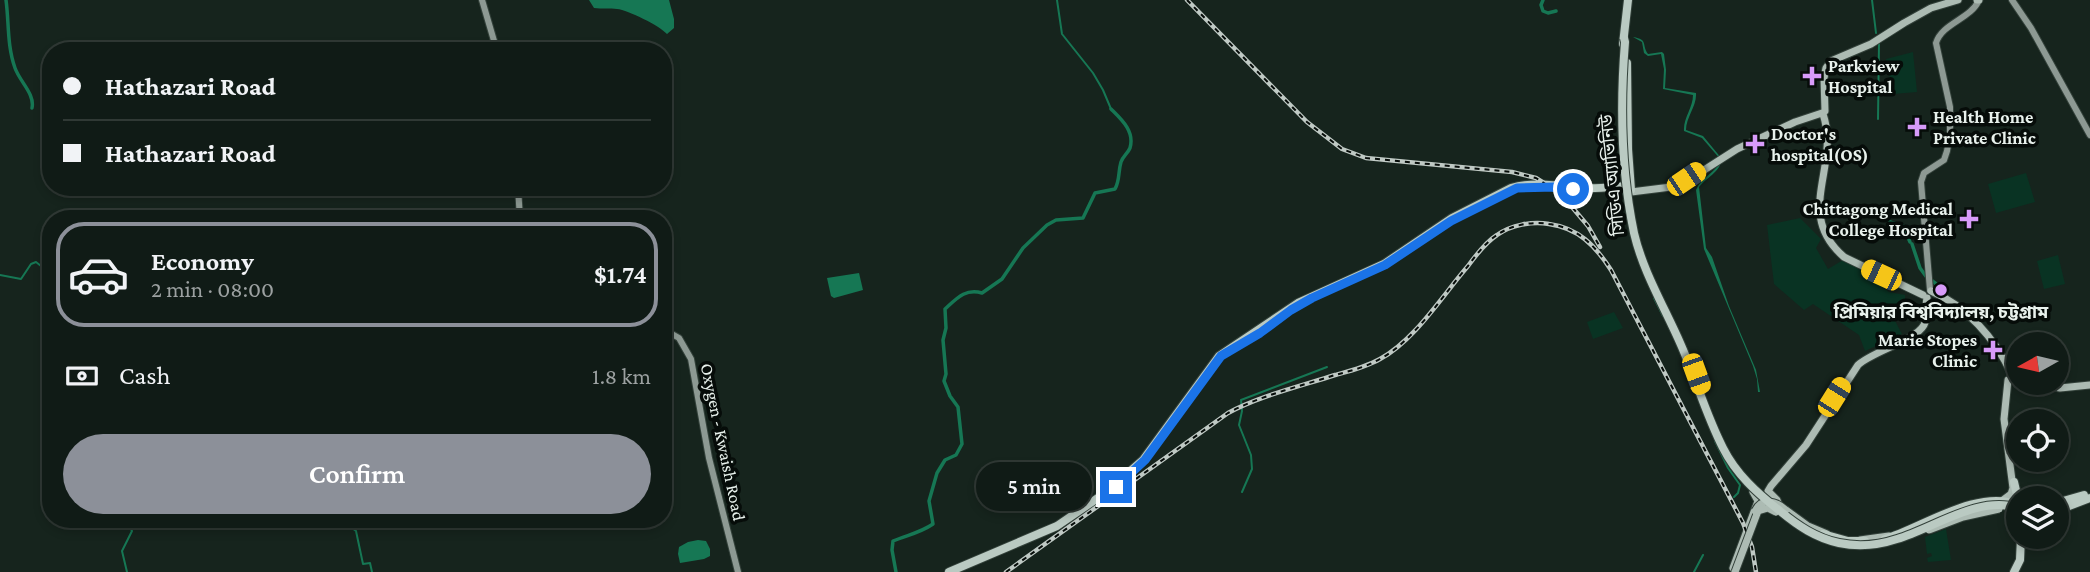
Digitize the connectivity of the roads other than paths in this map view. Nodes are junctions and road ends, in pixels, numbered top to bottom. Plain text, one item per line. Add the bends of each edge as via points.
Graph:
1 (484, 0) edge
2 (1630, 0) edge
3 (1950, 0) edge
4 (1958, 0) edge
5 (1977, 0) edge
6 (2012, 0) edge
7 (1624, 38) junction
8 (496, 42) edge
9 (1628, 58) junction
10 (1827, 63) junction
11 (1823, 112) junction
12 (2090, 135) edge
13 (1625, 149) junction
14 (1629, 189) junction
15 (1927, 293) junction
16 (672, 335) edge
17 (2006, 368) edge
18 (2090, 385) edge
19 (2069, 387) edge
20 (2009, 396) edge
21 (2009, 396) edge
22 (2014, 482) joint
23 (2013, 486) edge
24 (2014, 486) edge
25 (1760, 490) junction
26 (2090, 496) edge
27 (2006, 502) edge
28 (1981, 503) junction
29 (2069, 503) edge
30 (1763, 505) junction
31 (1779, 505) junction
32 (2006, 505) edge
33 (2006, 505) edge
34 (2006, 506) edge
35 (2006, 508) edge
36 (2022, 549) edge
37 (737, 572) edge
38 (952, 572) edge
39 (1734, 572) edge
40 (2016, 572) edge

1 - 8 main road
2 - 7 highway, সিডিএ অ্যাভিনিউ
2 - 9 highway
3 - 10 main road via 1834,55
4 - 10 main road via 1927,10 1871,44
5 - 15 main road via 1933,42 1948,125 1943,157 1919,180
6 - 12 main road
7 - 13 highway, সিডিএ অ্যাভিনিউ via 1621,102
7 - 32 highway, bridge via 1626,170 1640,255 1723,448 1742,476 1798,526 1841,543 1889,542 1952,516
9 - 13 highway
9 - 27 highway, bridge via 1626,156 1641,254 1724,447 1743,475 1799,525 1843,541 1890,539 1953,514
10 - 11 main road via 1822,70
11 - 14 main road via 1737,149 1679,186
11 - 15 main road via 1827,156 1818,206 1825,232 1844,257
13 - 14 highway, সিডিএ অ্যাভিনিউ
14 - 25 highway, সিডিএ অ্যাভিনিউ via 1645,262 1690,358 1711,419 1741,470
14 - 38 highway via 1511,188 1452,218 1384,264 1298,303 1217,358 1143,460 1105,494 1058,526
15 - 17 main road via 1952,305 1980,331
15 - 25 main road via 1920,325 1858,361 1796,454
15 - 31 main road via 1922,328 1858,365 1816,430 1771,486 1768,491
16 - 37 main road, Oxygen - Kwaish Road via 691,363 713,488
18 - 19 main road
20 - 23 main road via 2004,419
21 - 22 main road via 2006,410
22 - 24 highway
25 - 30 highway, সিডিএ অ্যাভিনিউ
25 - 31 highway, সিডিএ অ্যাভিনিউ
25 - 39 main road
26 - 29 highway
28 - 31 highway, সিডিএ অ্যাভিনিউ via 1939,515 1894,536 1864,541 1825,535 1802,525
28 - 33 highway, সিডিএ অ্যাভিনিউ
28 - 39 main road, bridge via 1945,511 1888,537 1866,540 1827,534 1780,505 1763,502 1754,513
30 - 34 highway, সিডিএ অ্যাভিনিউ via 1819,540 1861,548 1888,544 1959,517
30 - 39 main road
35 - 39 main road, bridge via 1956,520 1894,544 1862,549 1824,542 1771,508 1761,509
36 - 40 highway

